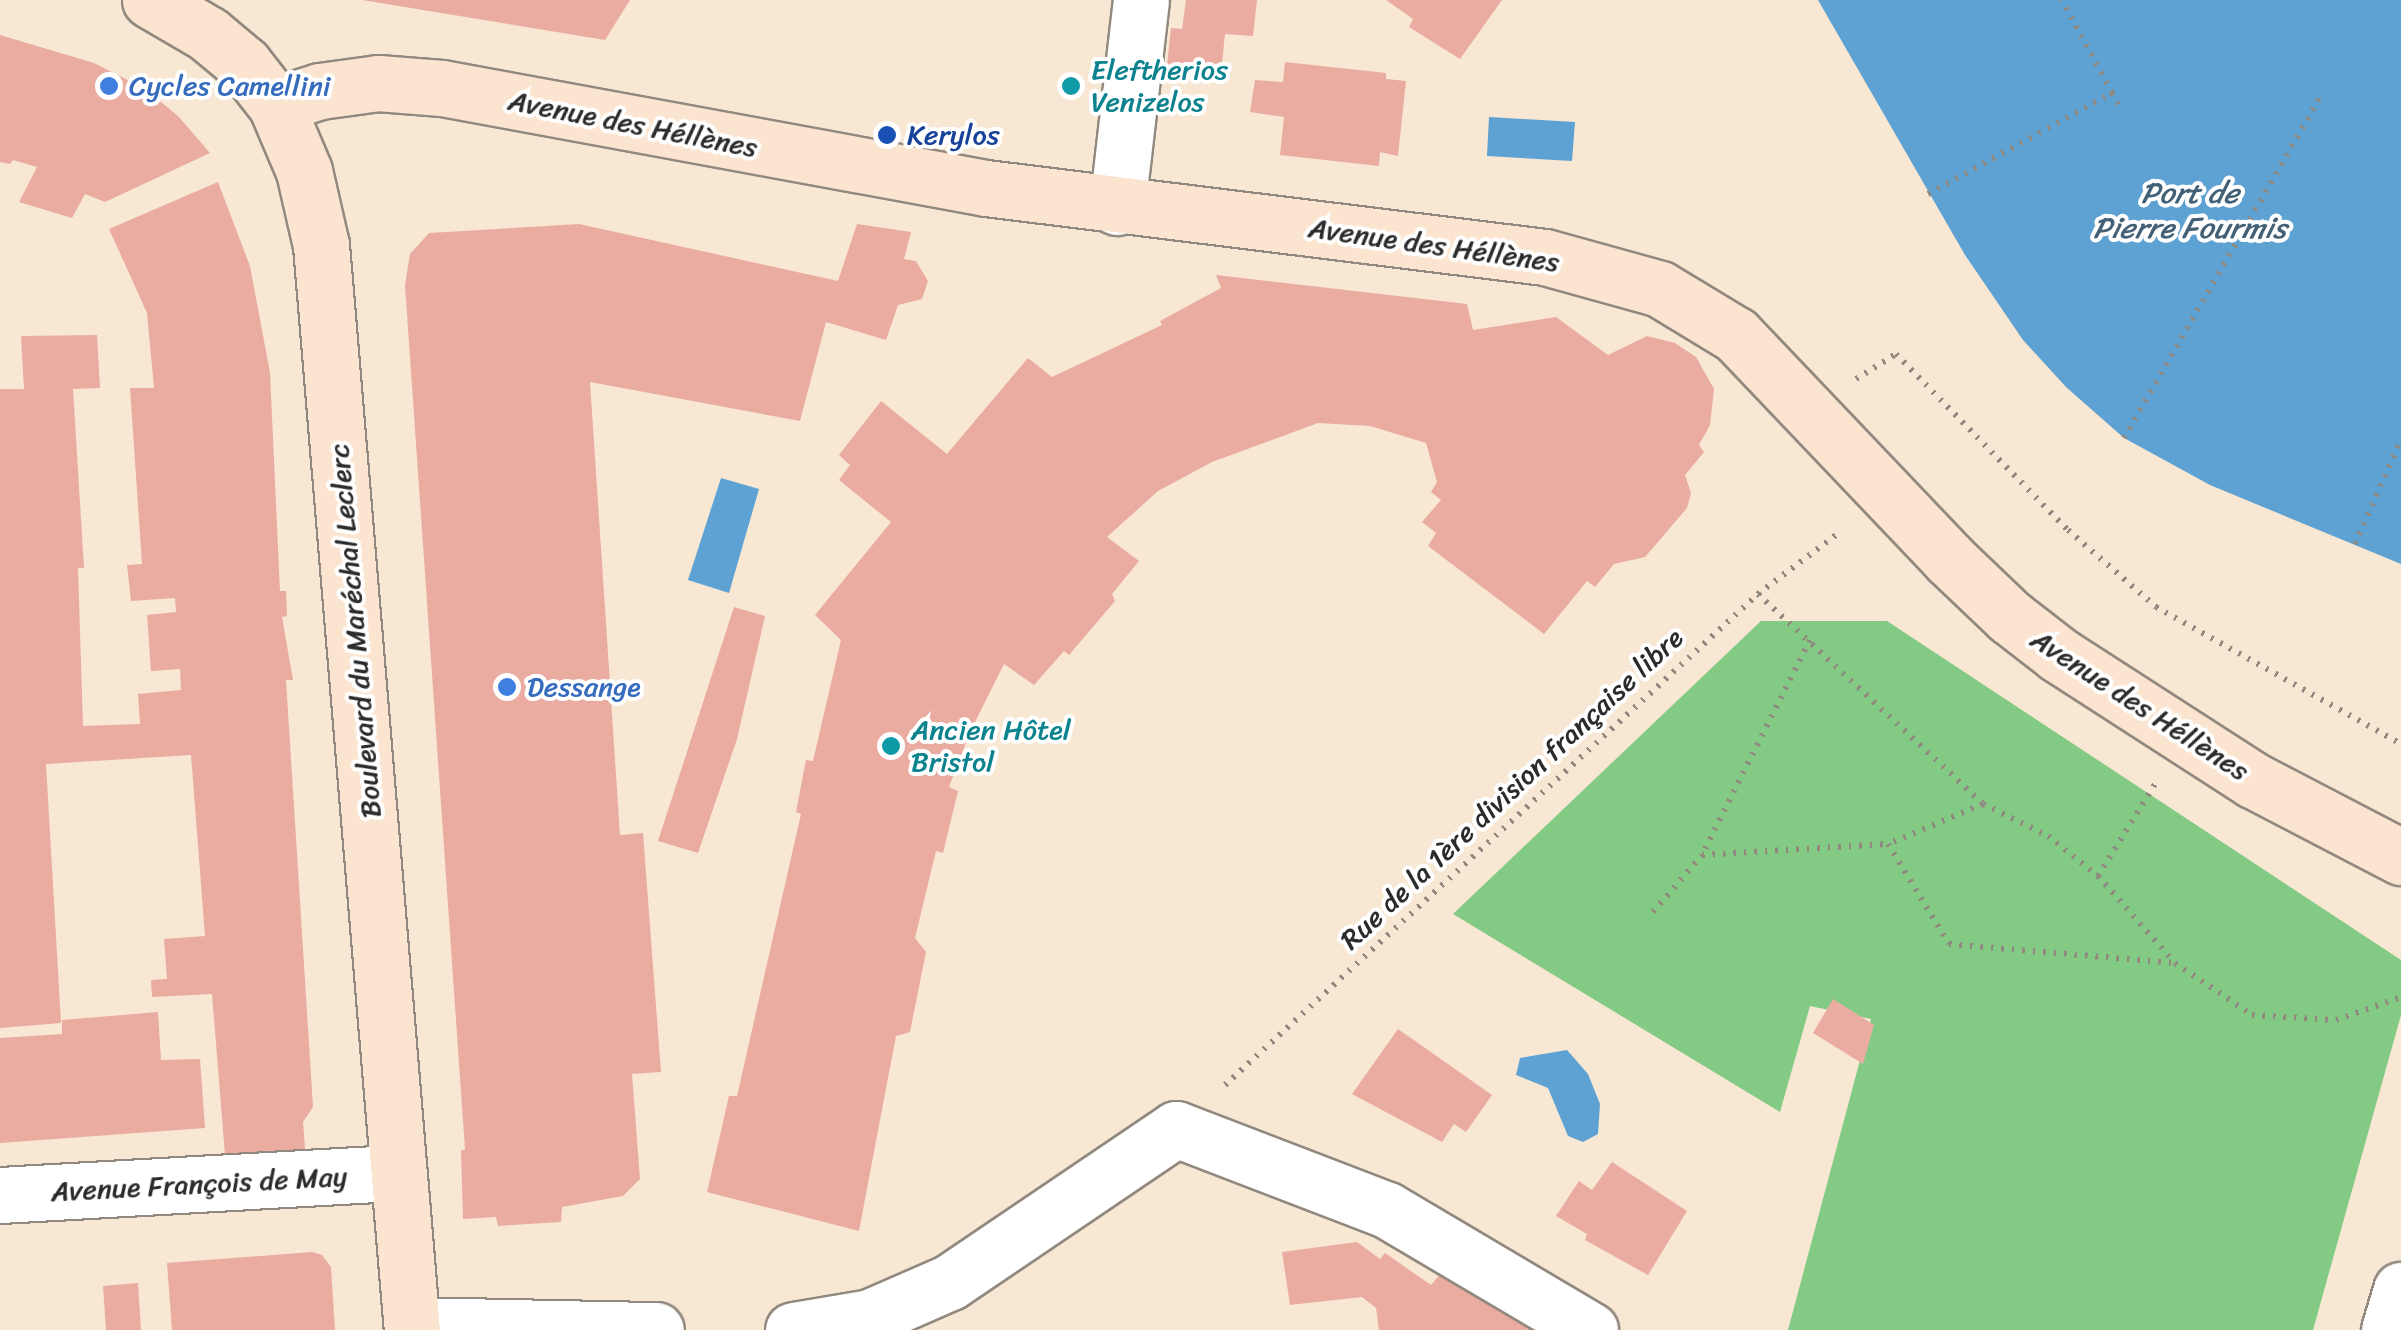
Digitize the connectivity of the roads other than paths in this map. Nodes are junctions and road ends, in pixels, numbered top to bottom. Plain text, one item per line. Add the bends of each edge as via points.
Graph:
1 (150, 0) edge
2 (1142, 0) edge
3 (276, 105) junction
4 (1117, 206) junction
5 (2401, 857) edge
6 (398, 1173) junction
7 (0, 1195) edge
8 (2401, 1290) edge
9 (412, 1328) edge
10 (656, 1330) edge
11 (793, 1330) edge
12 (1590, 1330) edge
13 (2389, 1330) edge

1 - 3 main road, Boulevard du Maréchal Leclerc via 244,64
2 - 4 street
3 - 4 main road, Avenue des Héllènes via 378,83 442,88 878,170
3 - 6 main road, Boulevard du Maréchal Leclerc via 304,171 323,262
4 - 5 main road, Avenue des Héllènes via 1545,257 1660,289 1736,336 2010,617 2091,678 2253,780
6 - 7 street, Avenue François de May
6 - 9 main road, Boulevard du Maréchal Leclerc
8 - 13 street
9 - 10 street
11 - 12 street via 870,1317 950,1282 1176,1130 1387,1210

